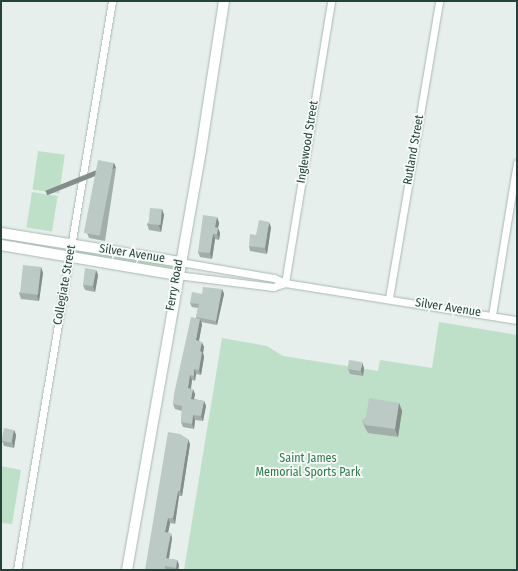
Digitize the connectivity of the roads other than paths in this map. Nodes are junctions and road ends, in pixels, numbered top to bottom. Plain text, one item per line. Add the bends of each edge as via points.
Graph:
1 (112, 1) edge
2 (224, 1) edge
3 (331, 1) edge
4 (439, 1) edge
5 (517, 163) edge
6 (1, 233) edge
7 (72, 244) junction
8 (1, 245) edge
9 (69, 256) junction
10 (180, 262) junction
11 (177, 275) junction
12 (285, 283) junction
13 (390, 298) junction
14 (492, 315) junction
15 (517, 320) edge
16 (17, 570) edge
17 (127, 570) edge

1 - 7 street, Collegiate Street
2 - 10 main road, Ferry Road via 201,150
3 - 12 street, Inglewood Street
4 - 13 street, Rutland Street
5 - 14 street
6 - 7 main road, Silver Avenue
7 - 9 street, Collegiate Street
7 - 10 main road, Silver Avenue
8 - 9 main road, Silver Avenue
9 - 11 main road, Silver Avenue
9 - 16 street, Collegiate Street
10 - 11 main road, Ferry Road
10 - 12 street, Silver Avenue via 274,278
11 - 12 street, Silver Avenue via 273,287
11 - 17 main road, Ferry Road
12 - 13 street, Silver Avenue
13 - 14 street, Silver Avenue
14 - 15 street, Silver Avenue

